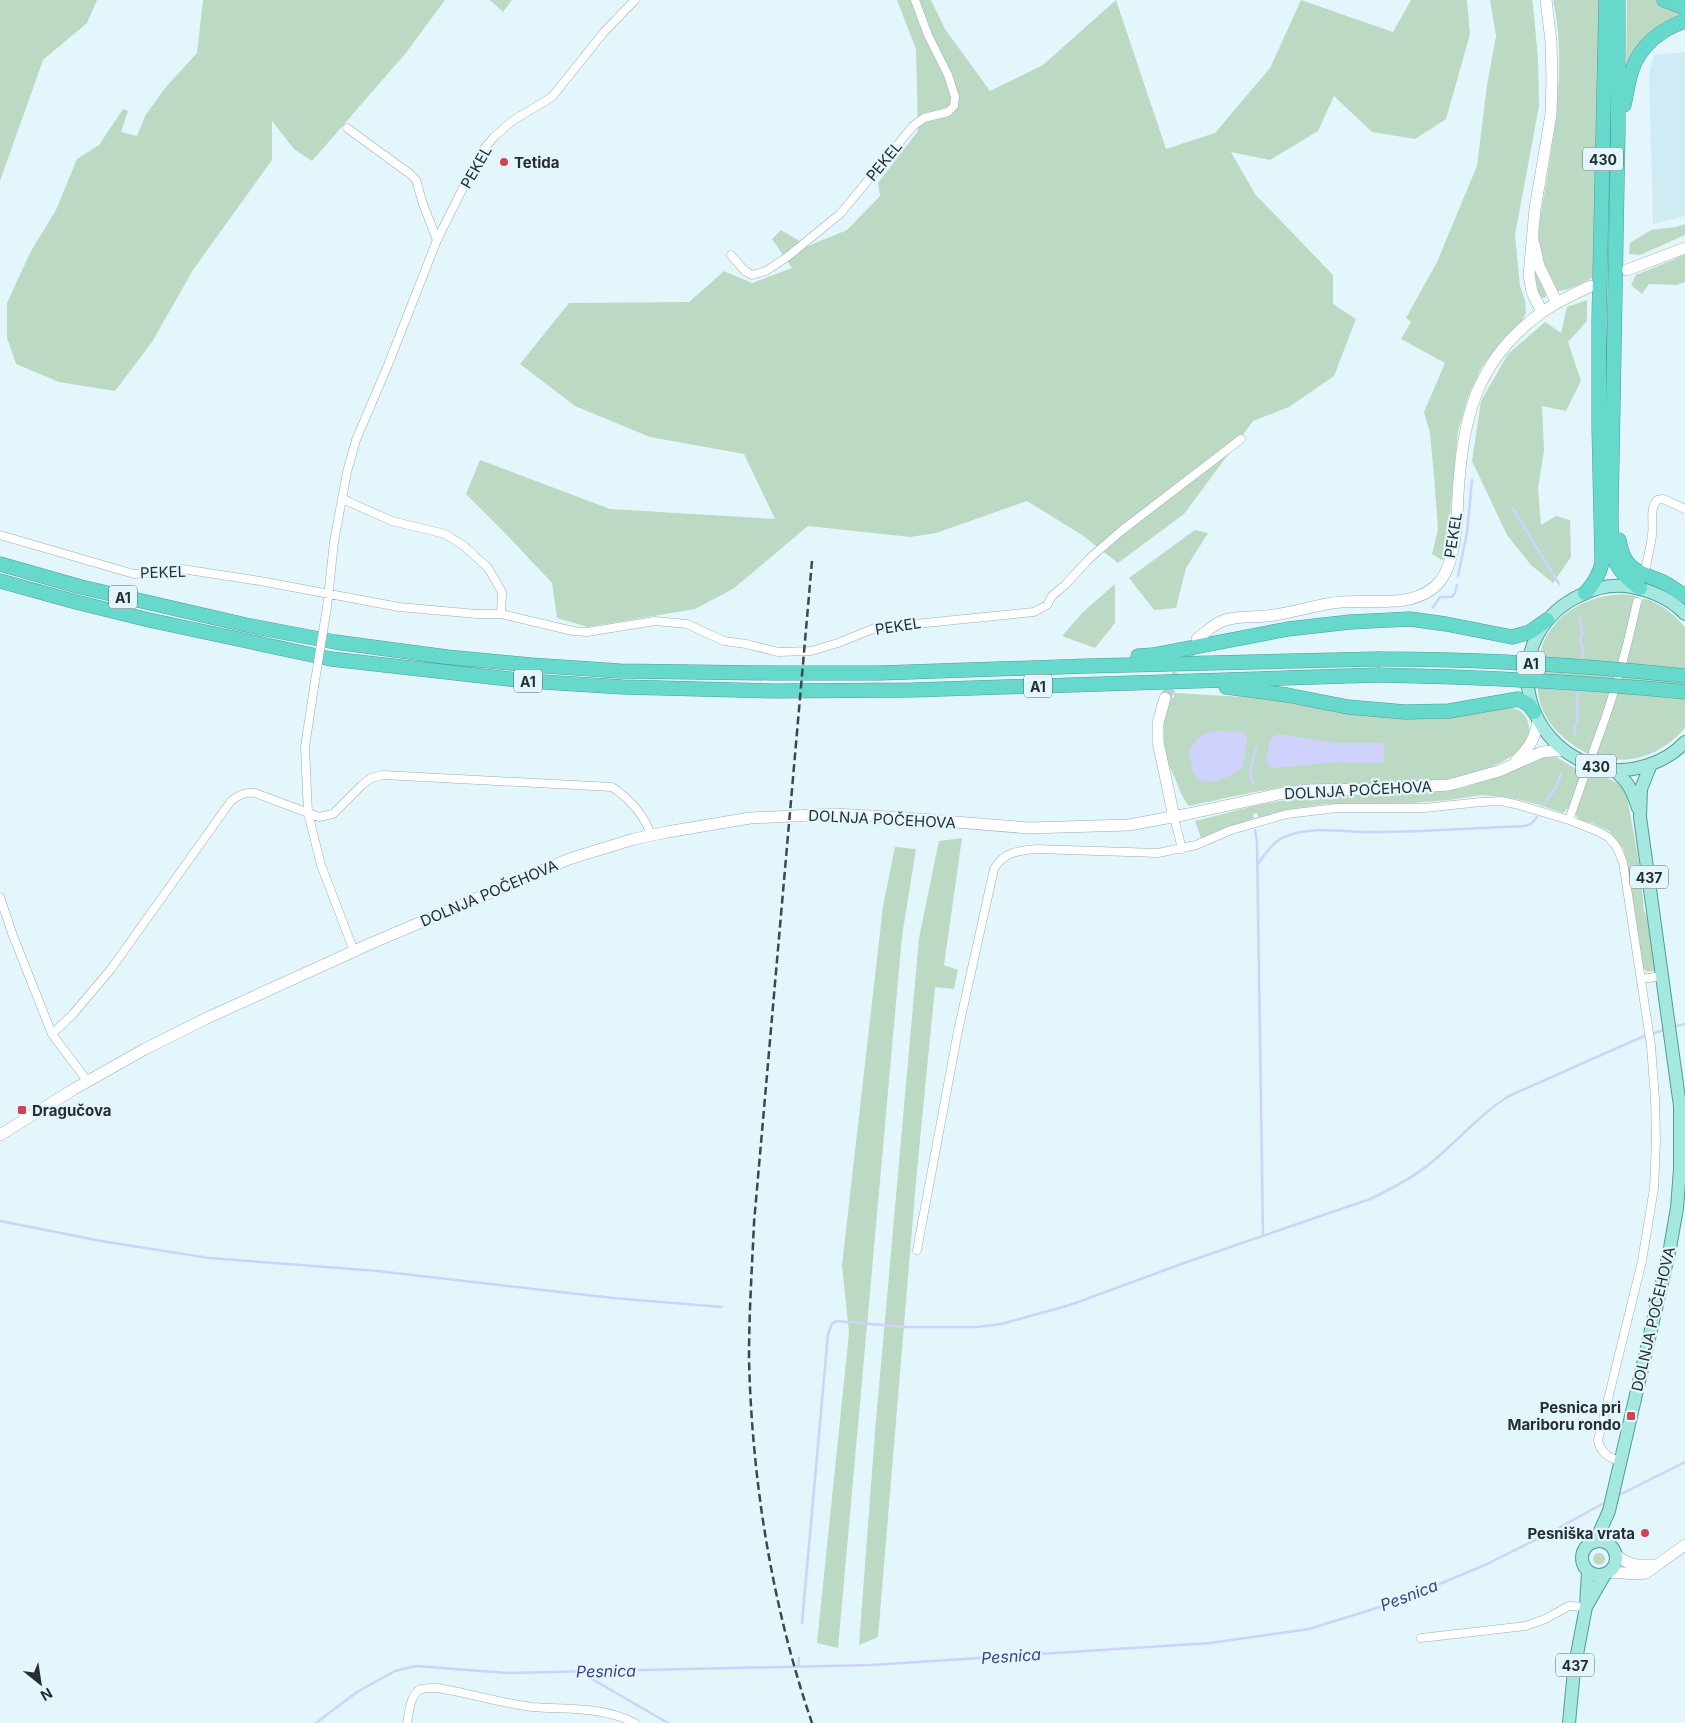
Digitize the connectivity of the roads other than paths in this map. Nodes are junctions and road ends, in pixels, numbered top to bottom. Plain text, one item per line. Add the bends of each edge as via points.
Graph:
1 (635, 0) edge
2 (915, 0) edge
3 (1546, 0) edge
4 (1606, 0) edge
5 (1618, 0) edge
6 (1664, 0) edge
7 (1685, 8) edge
8 (1685, 22) edge
9 (347, 128) dead end
10 (1618, 130) junction
11 (1533, 238) junction
12 (436, 240) junction
13 (1685, 248) edge
14 (731, 255) dead end
15 (1627, 270) dead end
16 (1591, 286) dead end
17 (1557, 303) junction
18 (1542, 312) junction
19 (1241, 439) dead end
20 (1612, 478) junction
21 (343, 498) junction
22 (1685, 509) edge
23 (0, 535) edge
24 (0, 564) edge
25 (1646, 566) dead end
26 (0, 581) edge
27 (1640, 588) junction
28 (1585, 593) junction
29 (328, 594) junction
30 (1685, 596) edge
31 (1637, 602) dead end
32 (501, 614) junction
33 (1685, 614) edge
34 (1547, 620) junction
35 (1197, 639) tunnel mouth
36 (1087, 666) junction
37 (1685, 676) edge
38 (1164, 682) junction
39 (1685, 692) edge
40 (1165, 698) tunnel mouth
41 (1536, 717) junction
42 (1685, 742) edge
43 (1562, 750) junction
44 (1593, 752) tunnel mouth
45 (1512, 764) junction
46 (1651, 764) junction
47 (1613, 769) junction
48 (1584, 777) tunnel mouth
49 (308, 813) junction
50 (1174, 817) junction
51 (1640, 817) junction
52 (1569, 820) junction
53 (651, 835) junction
54 (1182, 849) junction
55 (0, 897) edge
56 (354, 951) junction
57 (1662, 976) junction
58 (1641, 979) junction
59 (52, 1034) junction
60 (88, 1082) junction
61 (0, 1136) edge
62 (917, 1250) dead end
63 (1619, 1466) junction
64 (1609, 1511) junction
65 (1596, 1542) junction
66 (1685, 1545) edge
67 (1613, 1550) junction
68 (1658, 1565) junction
69 (1588, 1571) junction
70 (1607, 1573) junction
71 (1586, 1607) junction
72 (1421, 1638) dead end
73 (408, 1719) edge
74 (635, 1723) edge
75 (1569, 1723) edge

1 - 12 street, PEKEL via 604,32 552,97 512,121 482,151
2 - 14 street, PEKEL via 952,86 954,106 948,112 924,118 913,126 840,214 787,257 766,271 752,275
3 - 11 main road via 1551,41 1551,114
4 - 28 highway, 430 via 1599,337 1602,563 1600,574
5 - 10 highway, 430
6 - 7 highway
8 - 10 highway via 1664,30 1636,59
9 - 12 street via 416,180
10 - 20 highway, 430
11 - 17 main road via 1539,266
11 - 18 main road via 1529,275 1532,292
12 - 21 street, PEKEL via 356,440
13 - 15 main road
16 - 17 main road, PEKEL
17 - 18 main road, PEKEL
18 - 35 main road, PEKEL via 1498,356 1482,380 1471,406 1464,433 1454,540 1448,566 1440,580 1415,598 1339,602 1274,615 1225,620 1213,625
19 - 32 street, PEKEL via 1122,531 1090,558 1047,605 1034,612 875,628 811,651 778,652 724,641 686,624 656,621 587,632
20 - 27 highway, 430 via 1612,551 1618,569
20 - 30 highway via 1620,546 1627,562 1639,574 1667,584
21 - 29 street, PEKEL
21 - 32 street via 392,521 445,534 464,546 488,568 502,592
22 - 25 street via 1663,499 1655,502
23 - 29 street, PEKEL via 134,574 182,569
24 - 36 highway, A1 via 81,587 318,639 531,665 620,671 773,673
26 - 38 highway, A1 via 149,620 331,659 527,681 776,691
27 - 28 main road, 430 via 1613,585
27 - 33 main road, 430 via 1663,597
28 - 34 main road, 430 via 1563,605
29 - 32 street, PEKEL via 399,607
29 - 49 street, PEKEL, bridge via 305,747
31 - 44 street via 1628,645
34 - 36 highway via 1530,632 1512,637 1410,620 1350,622 1288,629 1153,655 1108,657
34 - 41 main road, 430 via 1536,636 1526,683
36 - 37 highway, A1, bridge via 1377,659 1508,661
38 - 39 highway, A1, bridge via 1378,675 1527,680
38 - 41 highway via 1177,688 1231,687 1405,712 1449,711 1518,700 1529,705
40 - 50 main road via 1158,723 1158,742
41 - 43 main road, 430
41 - 45 main road via 1536,733 1530,746
42 - 46 main road, 430
43 - 45 main road, DOLNJA POČEHOVA via 1542,752
43 - 47 main road, 430 via 1590,765
45 - 50 main road, DOLNJA POČEHOVA via 1499,771 1449,785 1309,790 1246,800
46 - 47 main road, 430
46 - 51 main road, DOLNJA POČEHOVA / 437 via 1641,788
47 - 51 main road, DOLNJA POČEHOVA via 1632,790
48 - 52 street
49 - 53 street via 319,817 333,814 362,785 383,775 612,787 624,794 638,810
49 - 56 street, PEKEL via 321,865
49 - 59 street via 255,793 246,792 231,801 111,969
50 - 53 main road, DOLNJA POČEHOVA via 1129,825 1029,828 855,815 782,816
50 - 54 street
51 - 57 main road, DOLNJA POČEHOVA / 437
52 - 54 street via 1501,801 1424,808 1337,808 1260,820
52 - 58 street via 1608,837 1621,855
53 - 56 main road, DOLNJA POČEHOVA via 569,860
54 - 62 street via 1158,854 1036,849 1001,859 994,869 958,1031
55 - 59 street
56 - 60 main road, DOLNJA POČEHOVA via 191,1025
57 - 58 street
57 - 63 main road, DOLNJA POČEHOVA / 437 via 1680,1106 1677,1208
58 - 63 street, DOLNJA POČEHOVA via 1654,1080 1654,1188 1642,1261 1598,1440 1604,1454
59 - 60 street
60 - 61 main road, DOLNJA POČEHOVA
63 - 64 main road, DOLNJA POČEHOVA / 437
64 - 65 main road, 437
64 - 67 main road, 437
65 - 67 main road via 1604,1542
65 - 69 main road, 437 via 1583,1554 1583,1563
66 - 68 main road
67 - 68 main road via 1632,1565
67 - 70 main road, 437 via 1614,1566
68 - 70 main road via 1646,1573
69 - 70 main road via 1596,1575
69 - 71 main road, 437
70 - 71 main road, 437
71 - 72 street via 1569,1606 1526,1626
71 - 75 main road, 437 via 1574,1670
73 - 74 street via 418,1691 437,1688 532,1706 593,1710

